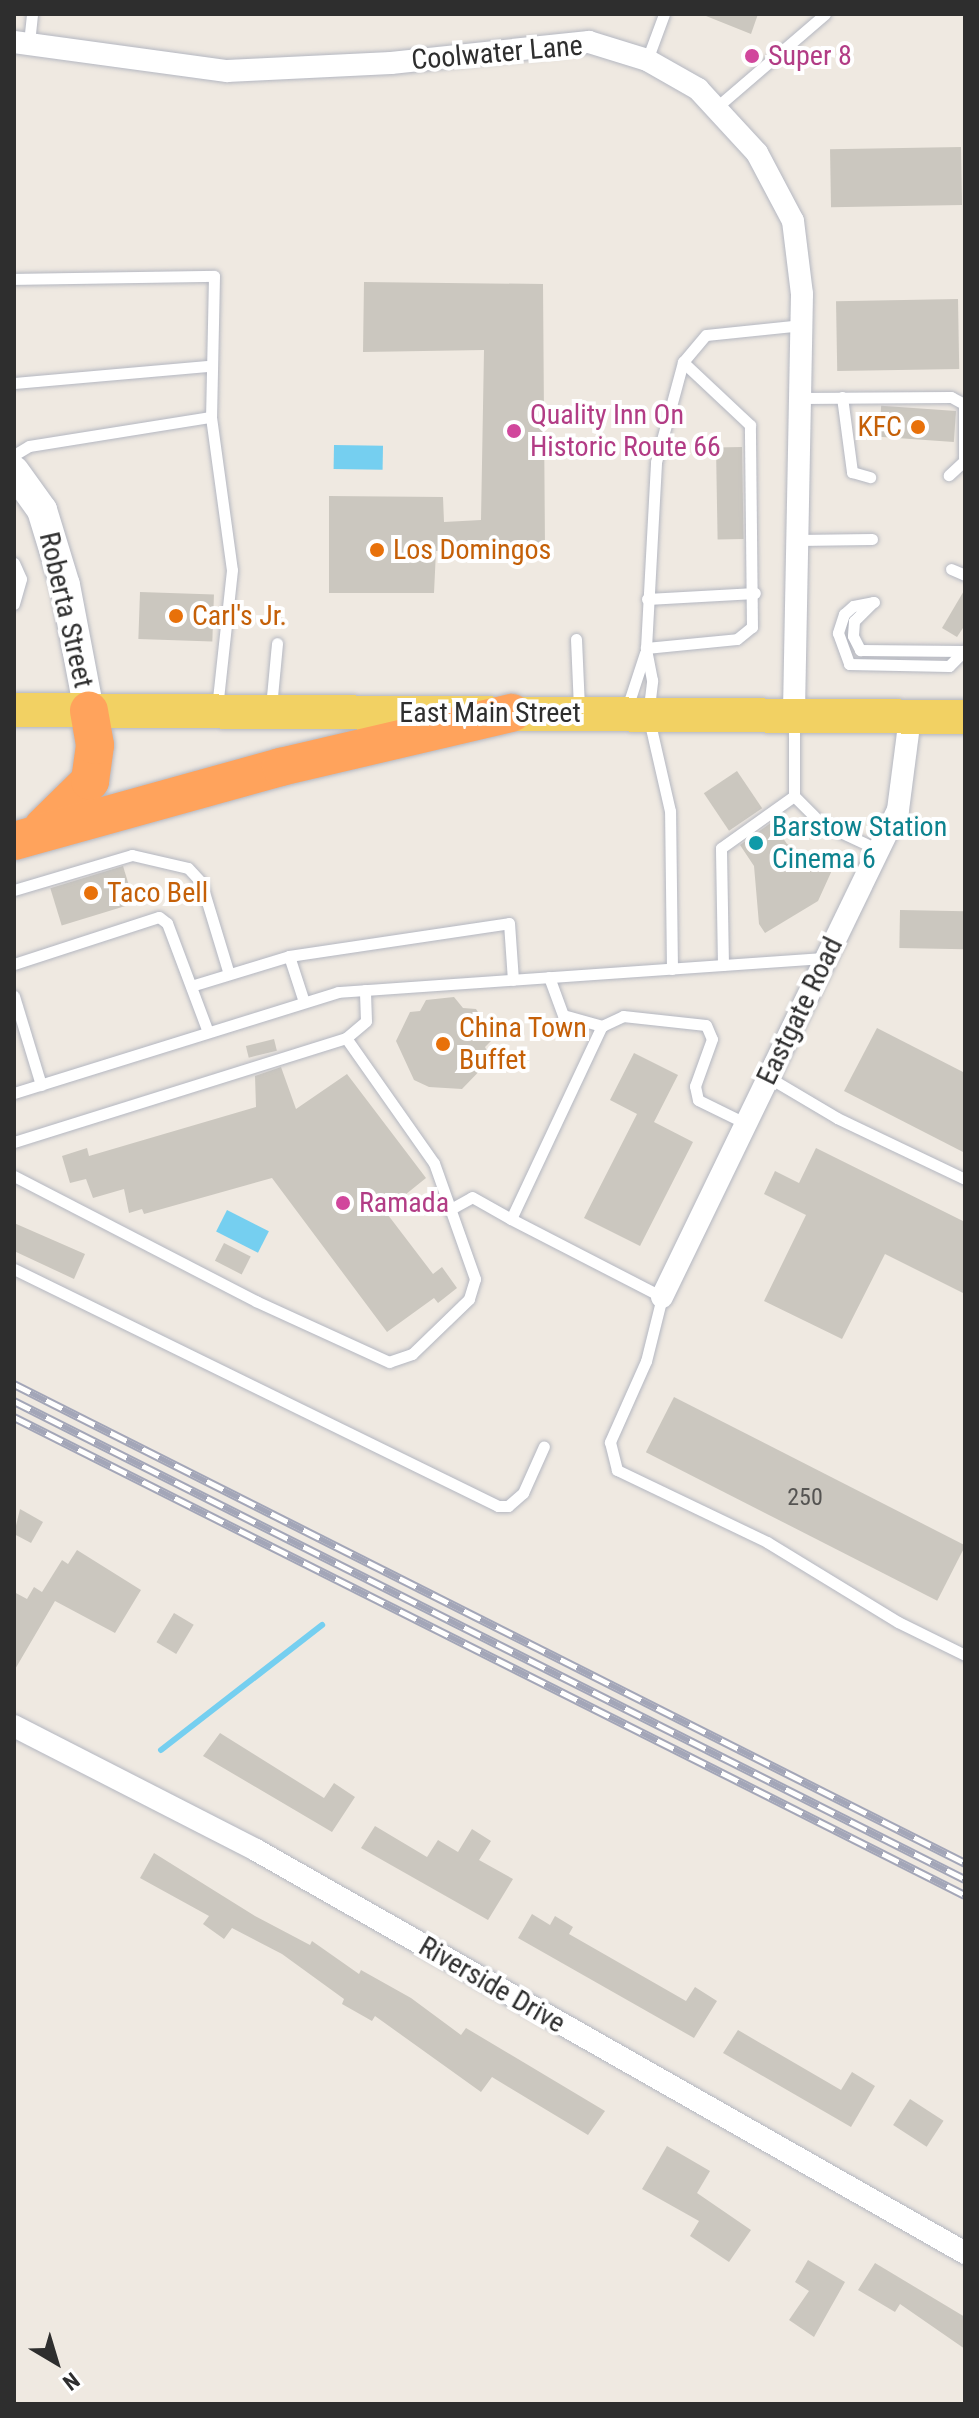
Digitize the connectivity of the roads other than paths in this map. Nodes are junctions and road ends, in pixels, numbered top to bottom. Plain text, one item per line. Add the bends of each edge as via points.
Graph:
1 (32, 14) edge
2 (664, 14) edge
3 (825, 14) edge
4 (22, 43) edge
5 (647, 60) junction
6 (718, 106) junction
7 (14, 279) edge
8 (802, 325) junction
9 (683, 362) junction
10 (210, 366) junction
11 (14, 383) edge
12 (842, 397) junction
13 (801, 398) junction
14 (211, 417) junction
15 (14, 455) edge
16 (14, 471) edge
17 (949, 475) dead end
18 (870, 477) dead end
19 (872, 539) dead end
20 (797, 540) junction
21 (14, 563) edge
22 (951, 569) dead end
23 (965, 575) edge
24 (755, 593) junction
25 (647, 599) junction
26 (874, 602) dead end
27 (14, 604) edge
28 (576, 639) dead end
29 (277, 643) dead end
30 (646, 648) junction
31 (965, 650) edge
32 (14, 710) edge
33 (89, 711) junction
34 (216, 711) junction
35 (270, 712) junction
36 (512, 713) junction
37 (579, 714) junction
38 (636, 715) junction
39 (794, 715) junction
40 (910, 717) junction
41 (965, 717) edge
42 (794, 796) junction
43 (23, 839) edge
44 (879, 850) junction
45 (14, 890) edge
46 (289, 956) junction
47 (826, 958) junction
48 (14, 964) edge
49 (723, 965) junction
50 (672, 969) junction
51 (229, 974) junction
52 (549, 977) junction
53 (513, 980) junction
54 (191, 986) junction
55 (365, 990) junction
56 (14, 996) edge
57 (304, 1002) junction
58 (602, 1026) junction
59 (208, 1032) junction
60 (346, 1038) junction
61 (768, 1077) junction
62 (41, 1085) junction
63 (14, 1093) edge
64 (745, 1123) junction
65 (14, 1142) edge
66 (14, 1176) edge
67 (965, 1179) edge
68 (449, 1210) junction
69 (511, 1219) junction
70 (14, 1269) edge
71 (662, 1297) junction
72 (544, 1446) dead end
73 (965, 1655) edge
74 (14, 1726) edge
75 (965, 2253) edge

1 - 4 lane
2 - 5 lane
3 - 6 lane
4 - 5 street, Coolwater Lane via 227,71 364,65 589,42
5 - 6 street, Coolwater Lane
6 - 8 street, Coolwater Lane via 757,153 793,221
7 - 10 lane via 214,276
8 - 9 lane via 706,335
8 - 13 street, Coolwater Lane
9 - 24 lane via 750,425
9 - 25 lane via 656,462
10 - 11 lane
10 - 14 lane
12 - 13 lane
12 - 17 lane via 951,397 964,404 964,461
12 - 18 lane via 852,472
13 - 20 street, Coolwater Lane
14 - 15 lane via 29,446
14 - 34 lane via 232,570
16 - 33 street, Roberta Street via 42,510 65,585
19 - 20 lane
20 - 39 street, Coolwater Lane
21 - 27 lane via 21,579
22 - 23 lane
24 - 25 lane
24 - 30 lane via 752,627 737,639
25 - 30 lane
26 - 31 lane via 854,621 860,650
28 - 37 lane
29 - 35 lane
30 - 38 lane
30 - 38 lane via 652,680
32 - 33 main road, East Main Street
33 - 34 main road, East Main Street
33 - 43 highway via 95,745 90,781
34 - 35 main road, East Main Street
35 - 36 main road, East Main Street
36 - 37 main road, East Main Street
36 - 43 highway via 281,767
37 - 38 main road, East Main Street
38 - 39 main road, East Main Street
38 - 50 lane via 670,811
39 - 40 main road, East Main Street
39 - 42 lane
40 - 41 main road, East Main Street
40 - 44 street, Eastgate Road via 898,810
42 - 44 lane via 821,823
42 - 49 lane via 721,848
44 - 47 street, Eastgate Road
45 - 51 lane via 132,855 188,868 201,882
46 - 51 lane
46 - 53 lane via 509,923
46 - 57 lane
47 - 49 lane
47 - 61 street, Eastgate Road
48 - 54 lane via 159,917 167,923
49 - 50 lane
50 - 52 lane
51 - 54 lane
52 - 53 lane
52 - 58 lane via 563,1015
53 - 55 lane
54 - 59 lane
55 - 57 lane
55 - 60 lane via 366,1021
56 - 62 lane
57 - 59 lane
58 - 64 lane via 623,1016 706,1025 712,1039 695,1086 698,1100
58 - 69 lane
59 - 62 lane
60 - 65 lane
60 - 68 lane via 434,1163
61 - 64 street, Eastgate Road
61 - 67 lane via 837,1118
62 - 63 lane
64 - 71 street, Eastgate Road
66 - 68 lane via 256,1301 389,1362 412,1354 469,1299 475,1279
68 - 69 lane via 472,1197
69 - 71 lane
70 - 72 lane via 498,1506 508,1506 523,1493
71 - 73 lane via 646,1361 610,1442 617,1470 767,1542 898,1622
74 - 75 street, Riverside Drive via 256,1850

